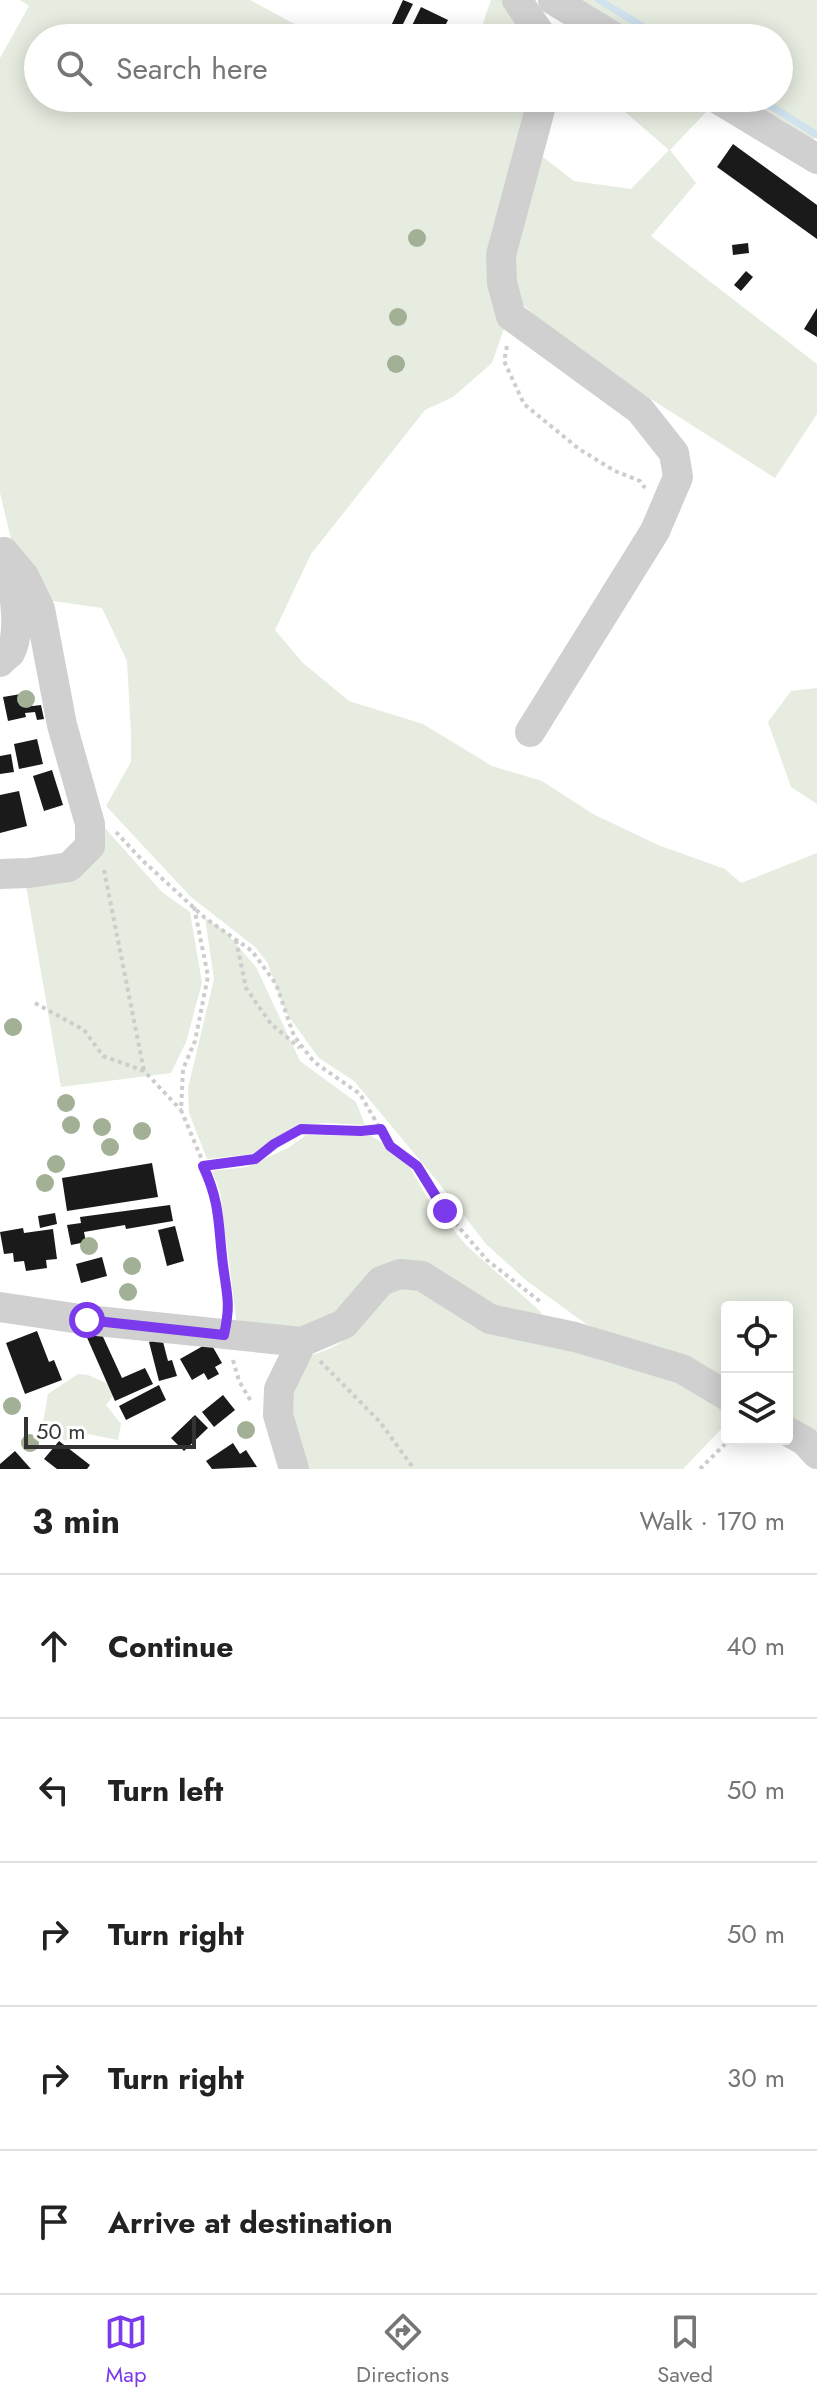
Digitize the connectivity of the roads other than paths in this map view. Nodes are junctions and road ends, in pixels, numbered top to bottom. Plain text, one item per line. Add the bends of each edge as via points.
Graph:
1 (517, 0) edge
2 (553, 0) edge
3 (533, 24) edge
4 (593, 24) edge
5 (539, 112) edge
6 (739, 112) edge
7 (817, 159) edge
8 (2, 543) edge
9 (0, 662) edge
10 (530, 732) dead end
11 (0, 874) edge
12 (0, 1307) edge
13 (302, 1342) junction
14 (721, 1392) edge
15 (793, 1434) edge
16 (817, 1454) edge
17 (294, 1469) edge

1 - 3 street
2 - 4 street
5 - 10 street via 501,255 511,316 640,410 674,453 678,477 655,531
6 - 7 street
8 - 9 street via 16,626 10,654
8 - 11 street via 40,609 62,725 90,824 102,838 69,867
12 - 13 street
13 - 14 street via 344,1324 381,1281 400,1274 422,1276 490,1319 575,1337 682,1369
13 - 17 street via 279,1389 278,1415
15 - 16 street

